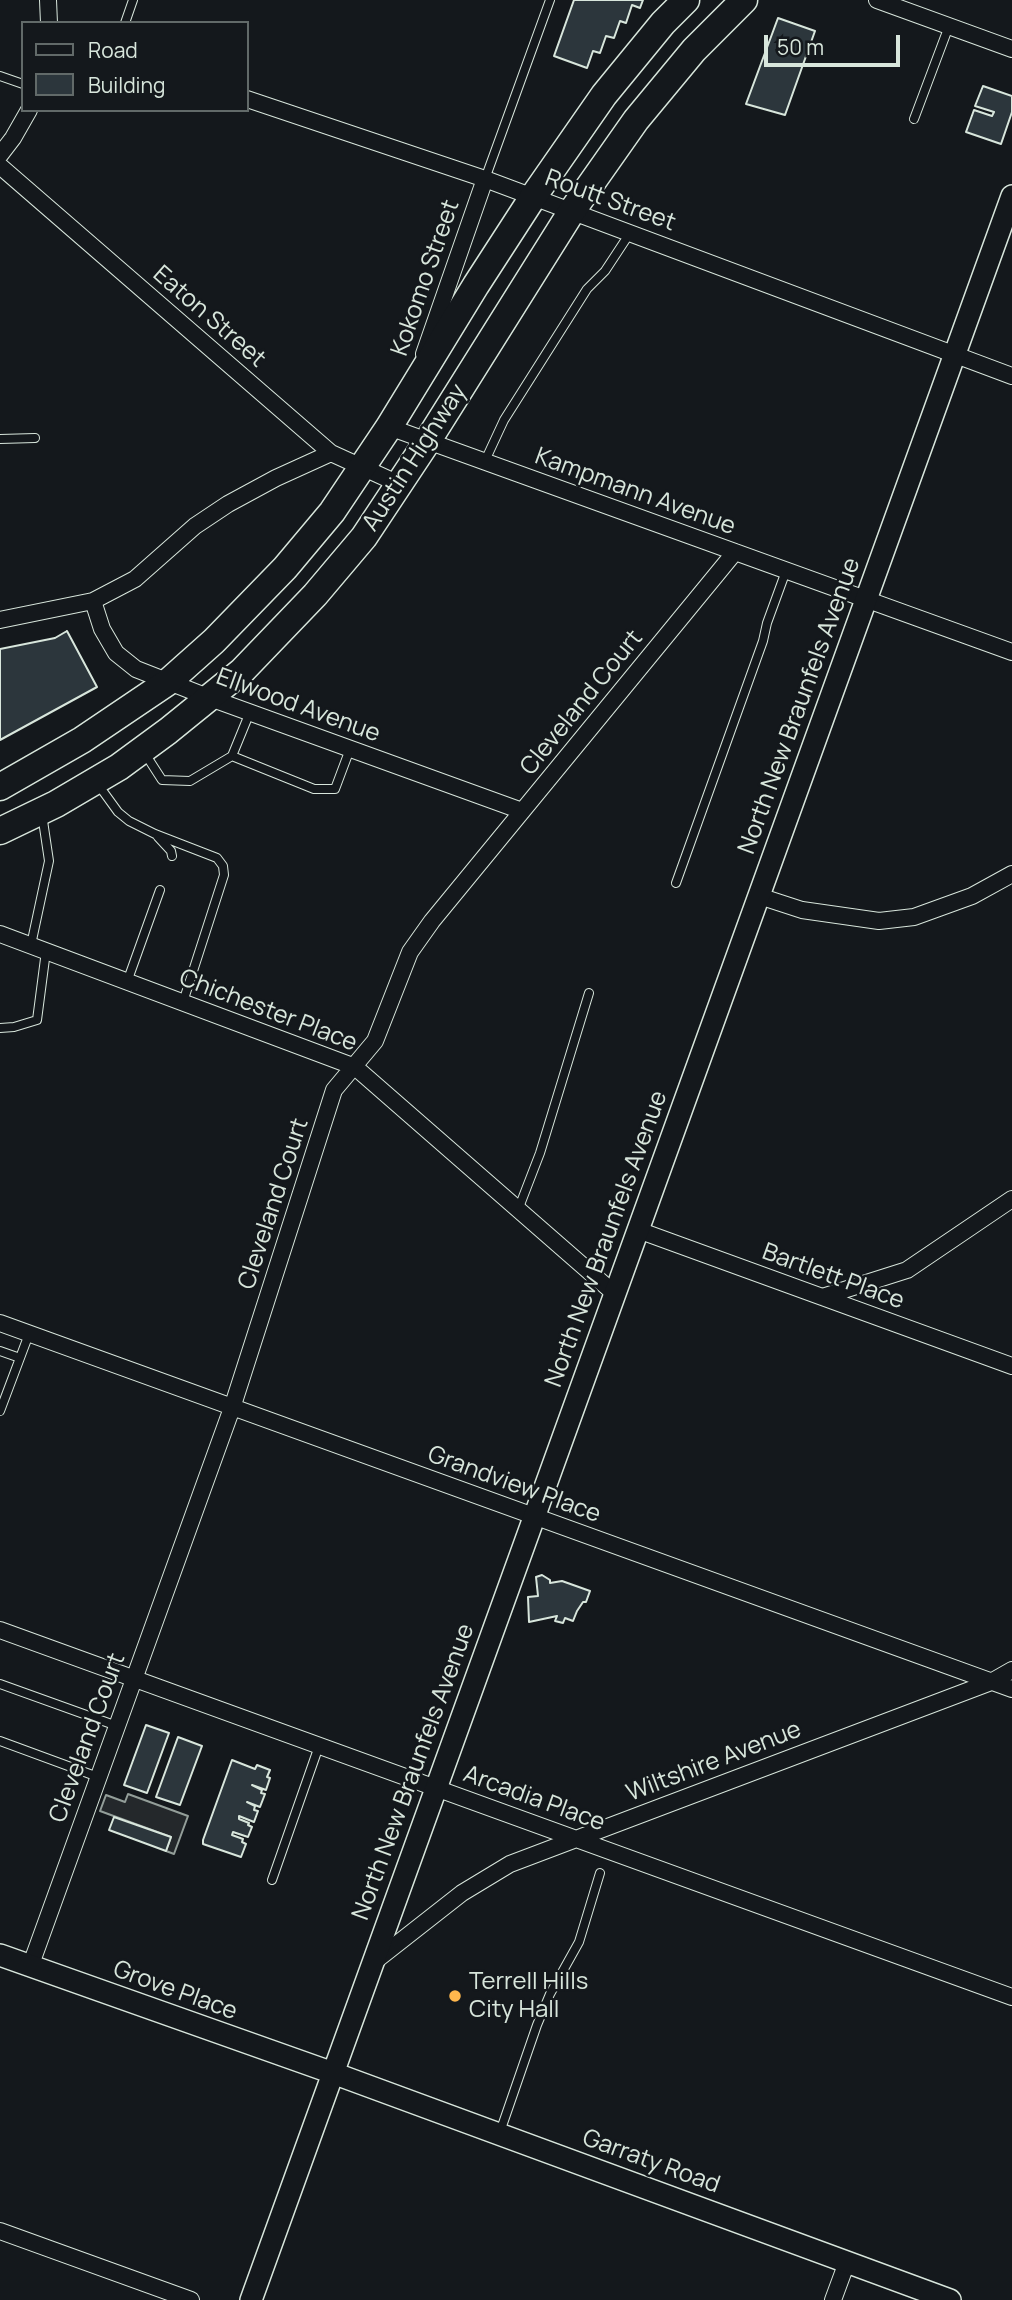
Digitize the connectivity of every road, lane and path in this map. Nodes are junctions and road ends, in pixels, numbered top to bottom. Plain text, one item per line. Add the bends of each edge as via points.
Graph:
1 (48, 0) edge
2 (133, 0) edge
3 (550, 0) edge
4 (686, 0) edge
5 (744, 0) edge
6 (877, 0) edge
7 (49, 21) edge
8 (126, 21) edge
9 (949, 26) junction
10 (1012, 49) edge
11 (0, 76) edge
12 (21, 83) edge
13 (248, 99) edge
14 (28, 112) edge
15 (914, 119) dead end
16 (0, 155) edge
17 (0, 166) edge
18 (485, 179) junction
19 (1012, 196) edge
20 (533, 197) junction
21 (572, 211) junction
22 (630, 233) junction
23 (955, 354) junction
24 (1012, 376) edge
25 (410, 392) junction
26 (389, 427) junction
27 (36, 438) dead end
28 (0, 439) edge
29 (427, 442) junction
30 (331, 453) junction
31 (484, 463) junction
32 (362, 468) junction
33 (399, 484) junction
34 (735, 552) junction
35 (786, 571) junction
36 (866, 599) junction
37 (93, 601) junction
38 (0, 620) edge
39 (1012, 652) edge
40 (168, 682) junction
41 (210, 698) junction
42 (250, 712) junction
43 (350, 749) junction
44 (142, 750) junction
45 (232, 756) junction
46 (95, 780) junction
47 (0, 787) edge
48 (41, 811) junction
49 (522, 811) junction
50 (0, 831) edge
51 (155, 834) junction
52 (173, 856) dead end
53 (1012, 874) edge
54 (676, 883) dead end
55 (160, 890) dead end
56 (759, 895) junction
57 (0, 934) edge
58 (38, 948) junction
59 (127, 982) junction
60 (589, 993) dead end
61 (183, 1002) junction
62 (0, 1028) edge
63 (355, 1067) junction
64 (1012, 1199) edge
65 (518, 1210) junction
66 (638, 1230) junction
67 (615, 1294) junction
68 (822, 1297) junction
69 (0, 1324) edge
70 (29, 1334) junction
71 (0, 1351) edge
72 (20, 1359) junction
73 (1012, 1366) edge
74 (232, 1408) junction
75 (0, 1411) edge
76 (535, 1517) junction
77 (0, 1630) edge
78 (1012, 1670) edge
79 (134, 1679) junction
80 (991, 1682) junction
81 (0, 1684) edge
82 (1012, 1689) edge
83 (117, 1726) junction
84 (0, 1741) edge
85 (319, 1746) junction
86 (98, 1777) junction
87 (437, 1788) junction
88 (576, 1839) junction
89 (600, 1873) dead end
90 (272, 1880) dead end
91 (0, 1955) edge
92 (374, 1962) junction
93 (30, 1966) junction
94 (1012, 1997) edge
95 (333, 2074) junction
96 (499, 2134) junction
97 (0, 2231) edge
98 (847, 2262) junction
99 (191, 2300) edge
100 (251, 2300) edge
101 (833, 2300) edge
102 (950, 2300) edge

1 - 7 street
2 - 8 lane
3 - 18 lane
4 - 20 main road, Austin Highway via 604,95
5 - 21 main road, Austin Highway via 694,50 636,120
6 - 9 street
9 - 10 street
9 - 15 lane
11 - 12 lane
13 - 18 street, Routt Street
14 - 16 street
17 - 30 street, Eaton Street
18 - 20 street, Routt Street
18 - 25 street, Kokomo Street
19 - 23 street, North New Braunfels Avenue
20 - 21 street, Routt Street
20 - 25 main road, Austin Highway
21 - 22 street, Routt Street
21 - 29 main road, Austin Highway
22 - 23 street, Routt Street
22 - 31 lane via 587,289 505,420
23 - 24 street, Routt Street
23 - 36 street, North New Braunfels Avenue
25 - 26 main road, Austin Highway
26 - 29 street, Kampmann Avenue
26 - 32 main road, Austin Highway
27 - 28 lane
29 - 31 street, Kampmann Avenue
29 - 33 main road, Austin Highway
30 - 32 street, Eaton Street
30 - 37 street via 228,505 195,526 135,579
31 - 34 street, Kampmann Avenue
32 - 33 street, Eaton Street
32 - 40 main road, Austin Highway via 285,568
33 - 41 main road, Austin Highway via 364,537 315,595
34 - 35 street, Kampmann Avenue
34 - 49 street, Cleveland Court
35 - 36 street, Kampmann Avenue
35 - 54 lane
36 - 39 street, Kampmann Avenue
36 - 56 street, North New Braunfels Avenue
37 - 38 street
37 - 40 street, Ellwood Avenue via 116,653
40 - 41 street, Ellwood Avenue
40 - 47 main road, Austin Highway via 82,740
41 - 42 street, Ellwood Avenue
41 - 44 main road, Austin Highway
42 - 43 street, Ellwood Avenue
42 - 45 lane
43 - 45 lane via 335,789 314,789
43 - 49 street, Ellwood Avenue
44 - 45 lane via 162,779 180,781 190,781
44 - 46 main road, Austin Highway
46 - 48 main road, Austin Highway
46 - 51 lane via 118,812
48 - 50 main road, Austin Highway
48 - 58 lane via 49,861
49 - 63 street, Cleveland Court via 410,952 375,1041
51 - 52 lane
51 - 61 lane via 217,858 225,875
53 - 56 street via 972,896 914,917 879,921 813,912
55 - 59 lane
56 - 66 street, North New Braunfels Avenue
57 - 58 street, Chichester Place
58 - 59 street, Chichester Place
58 - 62 lane via 37,1020
59 - 61 street, Chichester Place
60 - 65 lane
61 - 63 street, Chichester Place
63 - 65 street, Chichester Place
63 - 74 street, Cleveland Court via 334,1090
64 - 68 street via 907,1270
65 - 67 street, Chichester Place
66 - 67 street, North New Braunfels Avenue
66 - 68 street, Bartlett Place
67 - 76 street, North New Braunfels Avenue
68 - 73 street, Bartlett Place
69 - 70 street, Grandview Place
70 - 72 lane
70 - 74 street, Grandview Place
71 - 72 lane
72 - 75 lane
74 - 76 street, Grandview Place
74 - 79 street, Cleveland Court
76 - 80 street, Grandview Place
76 - 87 street, North New Braunfels Avenue
77 - 79 street, Arcadia Place
78 - 80 street, Wiltshire Avenue
79 - 83 street, Cleveland Court
79 - 85 street, Arcadia Place
80 - 82 street, Grandview Place
80 - 88 street, Wiltshire Avenue
81 - 83 lane
83 - 86 street, Cleveland Court
84 - 86 lane
85 - 87 street, Arcadia Place
85 - 90 lane
86 - 93 street, Cleveland Court
87 - 88 street, Arcadia Place
87 - 92 street, North New Braunfels Avenue
88 - 92 street, Wiltshire Avenue via 510,1864 462,1893
88 - 94 street, Arcadia Place
89 - 96 lane via 579,1942 537,2025
91 - 93 street, Grove Place
92 - 95 street, North New Braunfels Avenue
93 - 95 street, Grove Place
95 - 96 street, Garraty Road
95 - 100 street, North New Braunfels Avenue
96 - 98 street, Garraty Road
97 - 99 street
98 - 101 street
98 - 102 street, Garraty Road

